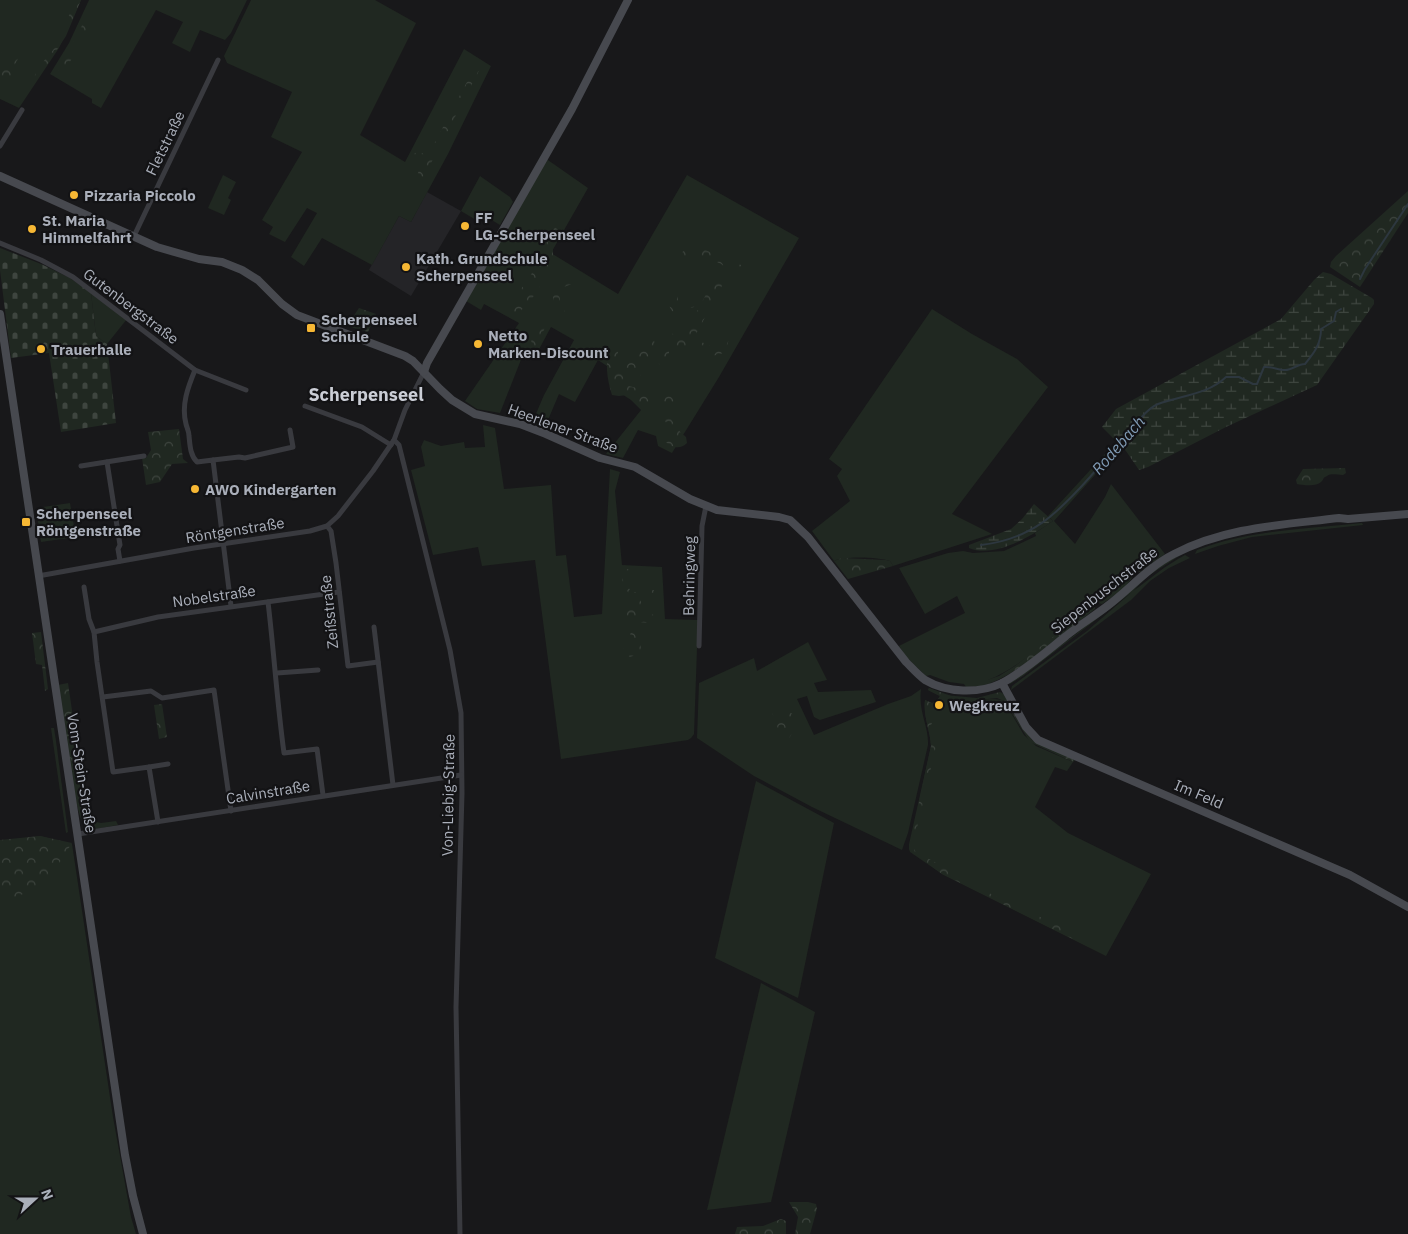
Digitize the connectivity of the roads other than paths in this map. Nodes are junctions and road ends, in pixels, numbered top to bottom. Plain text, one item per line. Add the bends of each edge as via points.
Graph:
1 (628, 0) edge
2 (218, 60) dead end
3 (22, 110) dead end
4 (0, 146) edge
5 (0, 176) edge
6 (134, 236) junction
7 (0, 243) edge
8 (0, 314) edge
9 (195, 370) junction
10 (424, 372) junction
11 (246, 390) dead end
12 (305, 406) dead end
13 (290, 430) dead end
14 (392, 443) junction
15 (144, 456) dead end
16 (213, 460) junction
17 (107, 462) junction
18 (81, 466) dead end
19 (706, 506) junction
20 (1408, 514) edge
21 (327, 526) junction
22 (224, 544) junction
23 (120, 561) junction
24 (38, 576) junction
25 (84, 587) dead end
26 (339, 592) junction
27 (268, 602) junction
28 (231, 606) junction
29 (374, 628) dead end
30 (94, 632) junction
31 (699, 646) dead end
32 (378, 662) junction
33 (318, 670) dead end
34 (277, 673) junction
35 (1002, 683) junction
36 (103, 697) junction
37 (168, 764) dead end
38 (149, 767) junction
39 (461, 775) junction
40 (393, 785) junction
41 (324, 795) junction
42 (231, 811) junction
43 (158, 822) junction
44 (78, 834) junction
45 (1408, 906) edge
46 (143, 1234) edge
47 (460, 1234) edge

1 - 10 main road via 572,109
2 - 6 street, Fletstraße
3 - 4 street
5 - 6 main road, Heerlener Straße
6 - 10 main road, Heerlener Straße via 157,247 242,270 258,280 297,316 405,356
7 - 9 street, Gutenbergstraße via 73,277
8 - 24 main road, Vom-Stein-Straße
9 - 11 street, Gutenbergstraße
9 - 16 street via 184,401 186,424 195,460
10 - 14 street
10 - 19 main road, Heerlener Straße via 452,400 476,414 520,424 600,458 635,467
12 - 14 street via 362,427
13 - 16 street via 293,447 245,458
14 - 21 street via 348,504
14 - 39 street, Von-Liebig-Straße via 399,445 455,672 461,714
15 - 17 street
16 - 22 street
17 - 18 street
17 - 23 street
19 - 31 street, Behringweg via 702,526
19 - 35 main road, Heerlener Straße via 790,520 808,537 906,662 924,679 958,690
20 - 35 main road, Siepenbuschstraße via 1251,528 1191,546 1147,571 1105,608
21 - 22 street, Röntgenstraße
21 - 26 street, Zeißstraße via 331,531
22 - 23 street, Röntgenstraße
22 - 28 street
23 - 24 street, Röntgenstraße
24 - 44 main road, Vom-Stein-Straße
25 - 30 street
26 - 27 street, Nobelstraße
26 - 32 street, Zeißstraße via 348,666
27 - 28 street, Nobelstraße
27 - 34 street
28 - 30 street, Nobelstraße via 158,617
29 - 32 street
30 - 36 street
32 - 40 street
33 - 34 street
34 - 41 street via 284,753 317,749
35 - 45 main road, Im Feld via 1026,727 1038,740 1350,875
36 - 38 street via 113,772
36 - 42 street via 151,691 162,698 214,690
37 - 38 street
38 - 43 street
39 - 40 street, Calvinstraße
39 - 47 street, Von-Liebig-Straße via 456,1007
40 - 41 street, Calvinstraße
41 - 42 street, Calvinstraße
42 - 43 street, Calvinstraße
43 - 44 street, Calvinstraße
44 - 46 main road, Vom-Stein-Straße via 125,1155

